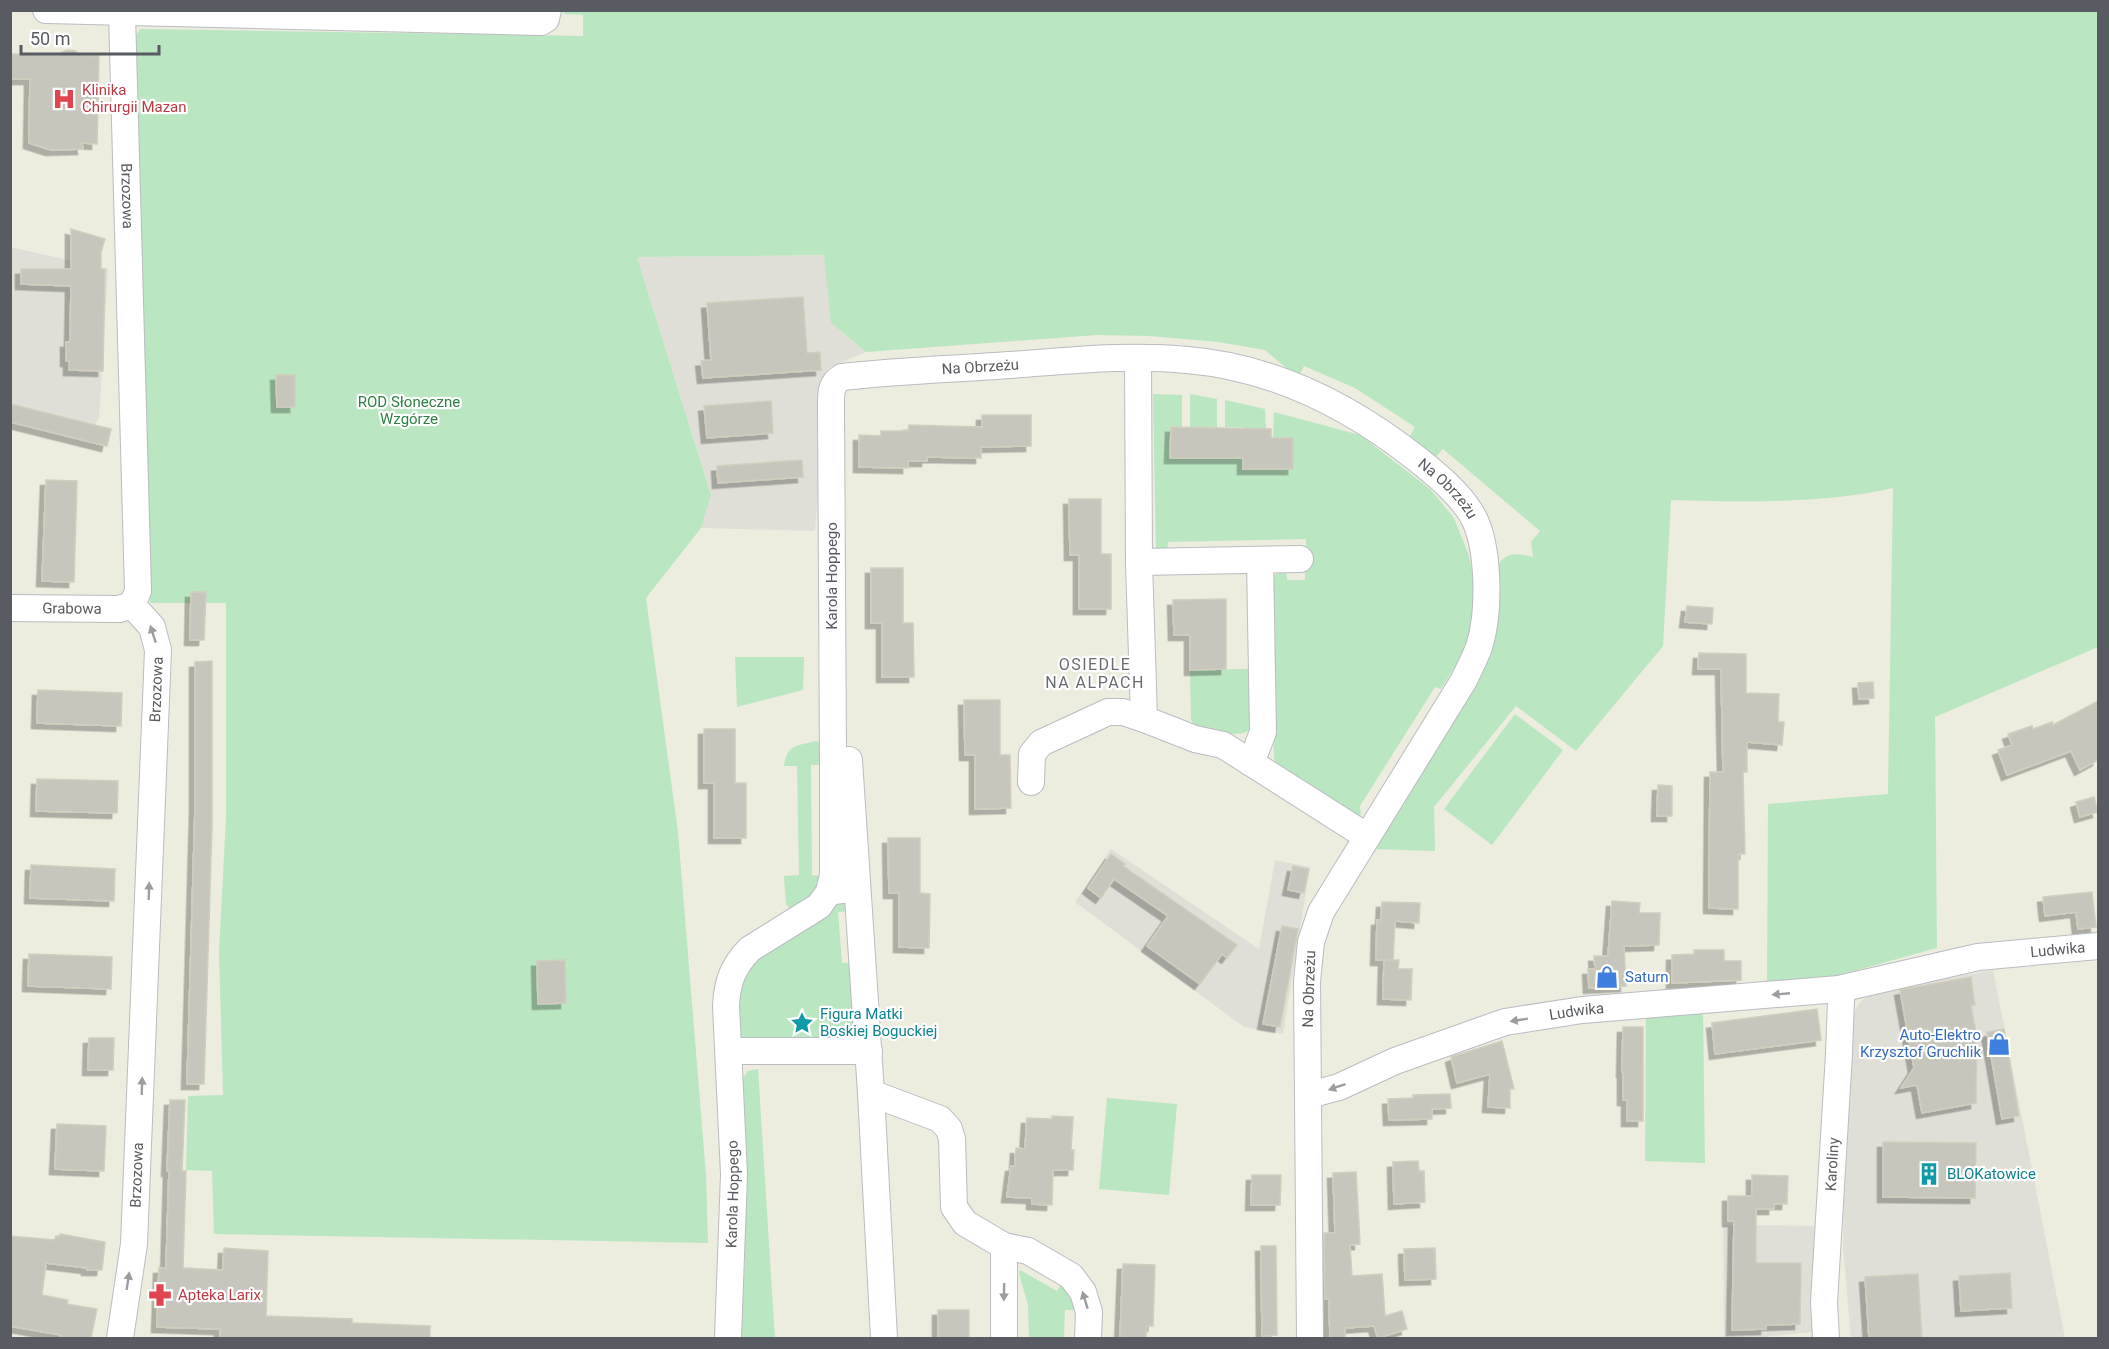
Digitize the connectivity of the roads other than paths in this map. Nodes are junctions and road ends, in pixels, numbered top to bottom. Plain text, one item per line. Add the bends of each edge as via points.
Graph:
1 (46, 10) edge
2 (548, 10) edge
3 (122, 13) junction
4 (1138, 358) junction
5 (831, 394) joint
6 (1300, 559) dead end
7 (1260, 560) junction
8 (1139, 562) junction
9 (132, 605) junction
10 (10, 608) edge
11 (1144, 719) junction
12 (833, 759) junction
13 (1251, 764) junction
14 (1031, 782) dead end
15 (1366, 836) junction
16 (857, 888) junction
17 (829, 892) junction
18 (2098, 946) edge
19 (1839, 989) junction
20 (729, 1051) junction
21 (869, 1051) junction
22 (871, 1093) junction
23 (1309, 1095) junction
24 (1004, 1246) junction
25 (120, 1338) edge
26 (729, 1338) edge
27 (884, 1338) edge
28 (1004, 1338) edge
29 (1088, 1338) edge
30 (1310, 1338) edge
31 (1826, 1338) edge

1 - 3 street
2 - 3 street via 541,22
3 - 9 street, Brzozowa via 138,591
4 - 5 street, Na Obrzeżu via 842,377 835,382
4 - 8 street
4 - 15 street, Na Obrzeżu via 1226,366 1300,387 1389,437 1440,477 1471,513 1486,568 1479,647 1464,680
5 - 12 street, Karola Hoppego
6 - 7 street
7 - 8 street
7 - 13 street via 1263,732
8 - 11 street
9 - 10 street, Grabowa via 119,609
25 -> 9 street, Brzozowa via 134,1244 158,650 152,627
11 - 13 street via 1223,745
11 - 14 street via 1108,712 1041,743 1032,754
12 - 16 street via 849,760
12 - 17 street, Karola Hoppego via 834,875
13 - 15 street
15 - 23 street, Na Obrzeżu via 1321,912 1311,942 1307,981
16 - 17 street
16 - 21 street
17 - 20 street, Karola Hoppego via 819,906 750,949 730,975 726,989
18 - 19 street, Ludwika via 1978,957
19 -> 23 street, Ludwika via 1582,1010 1505,1022 1395,1060 1339,1088
19 - 31 street, Karoliny via 1824,1302
20 - 21 street
20 - 26 street, Karola Hoppego via 734,1174
21 - 22 street
22 - 24 street via 940,1119 949,1129 954,1207 965,1223
22 - 27 street
23 - 30 street
24 -> 28 street
29 -> 24 street via 1089,1312 1083,1292 1071,1276 1028,1251

